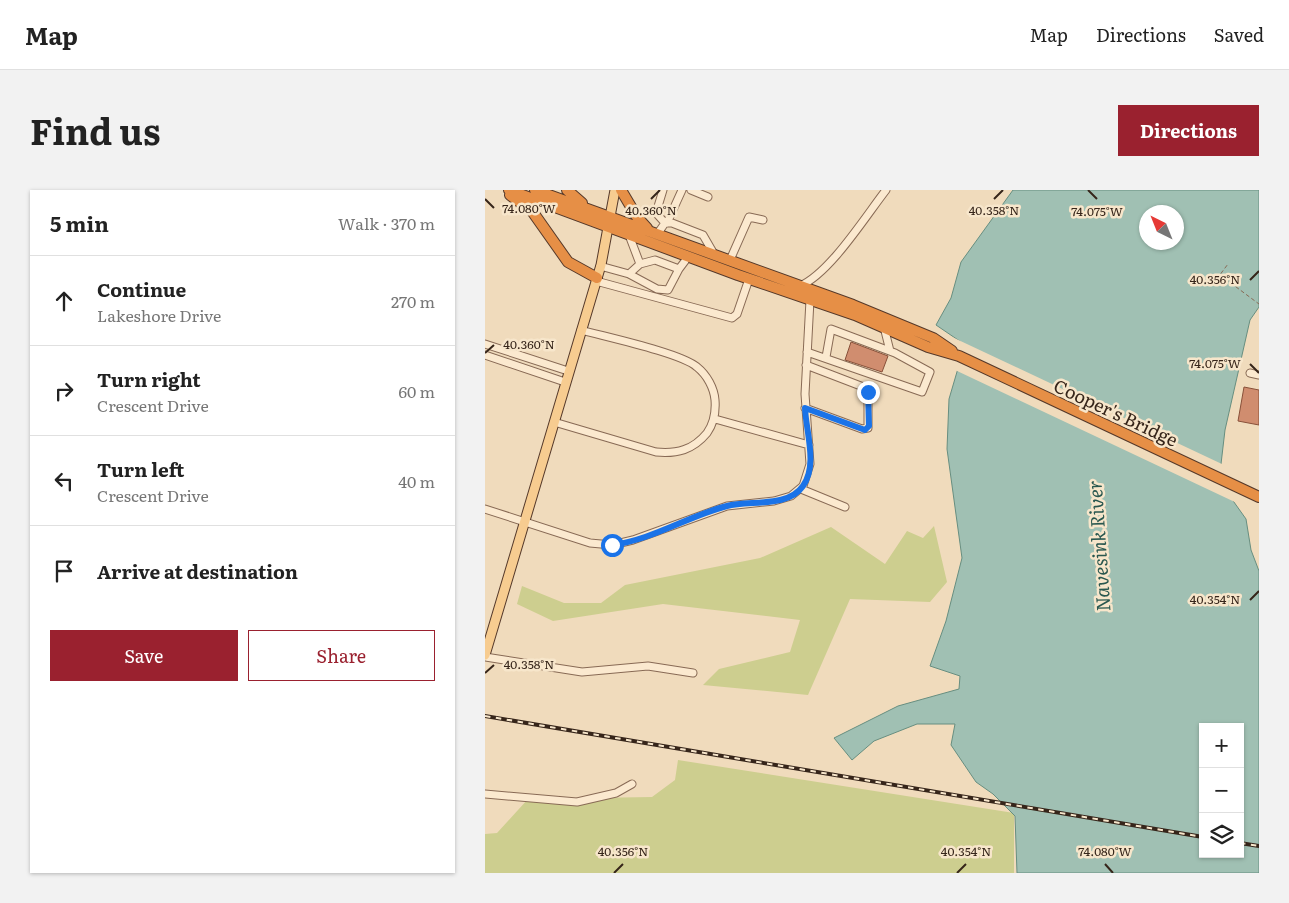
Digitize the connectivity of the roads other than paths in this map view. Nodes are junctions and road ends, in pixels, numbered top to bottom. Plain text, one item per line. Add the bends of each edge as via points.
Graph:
1 (503, 190) edge
2 (509, 190) edge
3 (535, 190) edge
4 (567, 190) edge
5 (615, 190) edge
6 (621, 190) edge
7 (663, 190) edge
8 (682, 190) edge
9 (691, 190) edge
10 (886, 190) edge
11 (708, 197) dead end
12 (588, 208) junction
13 (610, 216) junction
14 (763, 220) dead end
15 (666, 223) junction
16 (609, 228) junction
17 (654, 232) junction
18 (629, 235) junction
19 (713, 254) junction
20 (688, 257) junction
21 (730, 260) junction
22 (640, 264) junction
23 (600, 266) junction
24 (679, 269) junction
25 (629, 274) junction
26 (597, 279) junction
27 (749, 279) junction
28 (800, 286) junction
29 (810, 300) junction
30 (884, 326) junction
31 (581, 330) junction
32 (485, 344) edge
33 (890, 351) junction
34 (807, 352) junction
35 (485, 355) edge
36 (959, 356) junction
37 (826, 357) junction
38 (806, 365) junction
39 (568, 371) junction
40 (1250, 373) dead end
41 (1259, 374) edge
42 (565, 382) junction
43 (805, 408) junction
44 (715, 418) junction
45 (554, 422) junction
46 (809, 445) junction
47 (801, 489) junction
48 (1259, 498) edge
49 (845, 507) dead end
50 (485, 508) edge
51 (524, 521) junction
52 (485, 656) edge
53 (693, 673) dead end
54 (632, 784) dead end
55 (485, 794) edge

1 - 26 highway via 531,209 568,262
2 - 16 highway
3 - 12 highway
4 - 12 highway
5 - 13 main road
6 - 17 highway via 637,217
7 - 15 street via 656,212
8 - 15 street
9 - 11 street
10 - 28 street via 816,278
12 - 13 highway
13 - 16 main road
13 - 17 highway
14 - 21 street via 749,217
15 - 17 street
15 - 19 street via 703,235
16 - 18 highway
16 - 23 main road
17 - 19 highway
18 - 20 highway
18 - 22 street
19 - 21 highway
20 - 24 street
20 - 27 highway
21 - 28 highway
22 - 24 street via 655,260
22 - 25 street
23 - 25 street
23 - 26 main road
24 - 25 street via 668,290 657,289
26 - 27 street via 732,318 737,314
26 - 31 main road
27 - 29 highway
28 - 36 highway via 893,320 933,338
29 - 30 highway
29 - 34 street
30 - 33 street
30 - 36 highway via 928,347
31 - 39 main road
31 - 44 street via 676,357 698,368 709,381 715,397
32 - 39 street
33 - 37 street via 831,329
33 - 37 street via 930,372 922,392 875,378
34 - 37 street
34 - 38 street
35 - 42 street
36 - 48 highway, Cooper's Bridge
38 - 43 street
38 - 43 street via 866,388 868,428 862,430
39 - 42 main road
40 - 41 street
42 - 45 main road
43 - 46 street
44 - 45 street via 700,441 688,449 670,453 656,452
44 - 46 street
45 - 51 main road
46 - 47 street via 810,469
47 - 49 street
47 - 51 street via 782,500 727,506 612,545 590,543
50 - 51 street
51 - 52 main road
52 - 53 street via 582,672 648,666
54 - 55 street via 617,793 577,802

